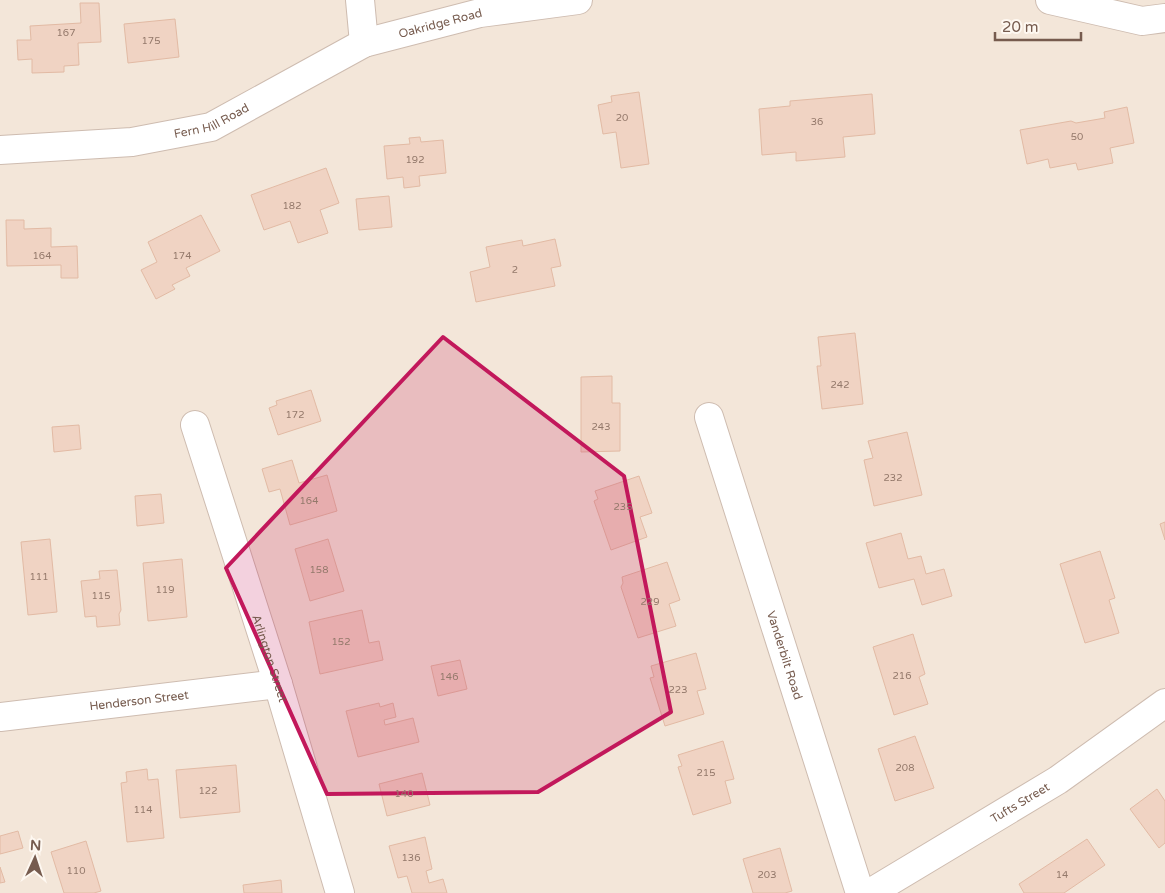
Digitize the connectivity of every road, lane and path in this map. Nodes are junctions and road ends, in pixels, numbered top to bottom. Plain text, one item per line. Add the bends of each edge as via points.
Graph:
1 (360, 0) edge
2 (578, 0) edge
3 (1050, 0) edge
4 (1165, 18) edge
5 (364, 43) junction
6 (0, 150) edge
7 (709, 417) dead end
8 (195, 425) dead end
9 (278, 684) junction
10 (1165, 703) edge
11 (0, 717) edge
12 (340, 893) edge
13 (860, 893) edge
14 (870, 893) edge

1 - 5 street
2 - 5 street, Oakridge Road via 480,13
3 - 4 street via 1142,21
5 - 6 street, Fern Hill Road via 211,127 132,142
7 - 13 street, Vanderbilt Road
8 - 9 street, Arlington Street
9 - 11 street, Henderson Street
9 - 12 street, Arlington Street
10 - 14 street, Tufts Street via 1058,780

